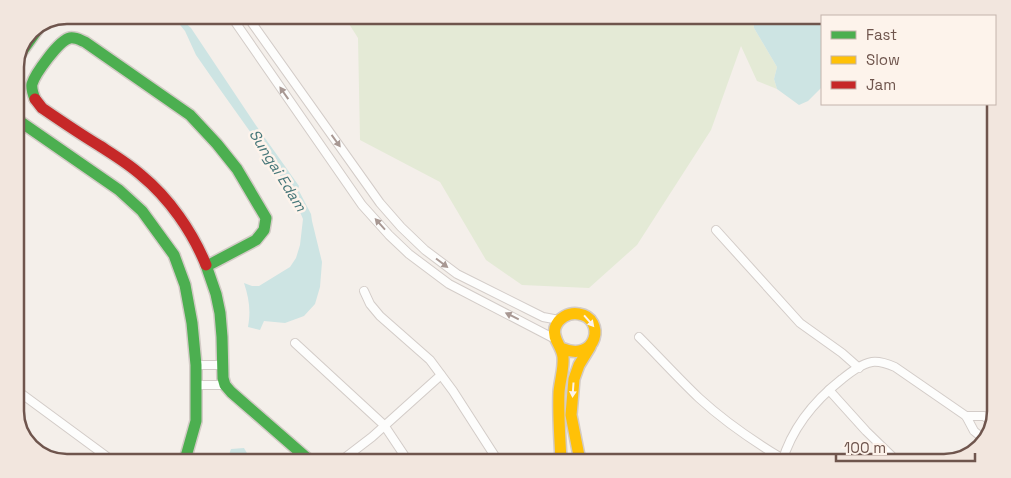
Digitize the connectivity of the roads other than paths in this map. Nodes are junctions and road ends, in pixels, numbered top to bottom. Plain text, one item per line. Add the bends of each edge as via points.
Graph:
1 (236, 24) edge
2 (253, 24) edge
3 (24, 124) edge
4 (716, 230) dead end
5 (207, 266) junction
6 (364, 291) dead end
7 (559, 320) junction
8 (639, 337) dead end
9 (295, 343) dead end
10 (558, 344) junction
11 (591, 345) junction
12 (222, 364) junction
13 (196, 365) junction
14 (859, 368) junction
15 (441, 374) junction
16 (197, 385) junction
17 (228, 388) junction
18 (829, 390) junction
19 (24, 396) edge
20 (966, 416) junction
21 (986, 418) edge
22 (384, 425) junction
23 (979, 435) edge
24 (103, 454) edge
25 (187, 454) edge
26 (302, 454) edge
27 (350, 454) edge
28 (403, 454) edge
29 (493, 454) edge
30 (561, 454) edge
31 (579, 454) edge
32 (773, 454) edge
33 (785, 454) edge
34 (890, 454) edge

10 -> 1 street via 449,284 402,248 362,205
2 -> 7 street via 380,203 401,227 457,274 543,317
3 - 13 main road via 119,190 142,211 174,255 185,285
4 - 14 street via 800,323
5 - 5 main road via 256,240 265,230 266,218 237,169 190,115 85,42 69,38 62,42 33,81 31,87 36,102 142,175 179,218
5 - 12 main road via 220,313
6 - 15 street via 380,316 430,360
7 - 10 main road via 554,332
7 -> 11 main road via 568,314 586,316 594,326
8 - 32 street via 699,398
9 - 22 street
10 - 11 main road via 573,353 586,350
10 - 30 main road via 563,361 559,390
11 -> 31 main road via 574,379 571,415
12 - 13 street
12 - 17 main road
13 - 16 main road
14 - 18 street
14 - 20 street via 872,362 887,363
15 - 22 street
15 - 29 street
16 - 17 street
16 - 25 main road via 196,421
17 - 26 main road
18 - 33 street via 796,428
18 - 34 street
19 - 24 street
20 - 21 street
20 - 23 street
22 - 27 street
22 - 28 street

